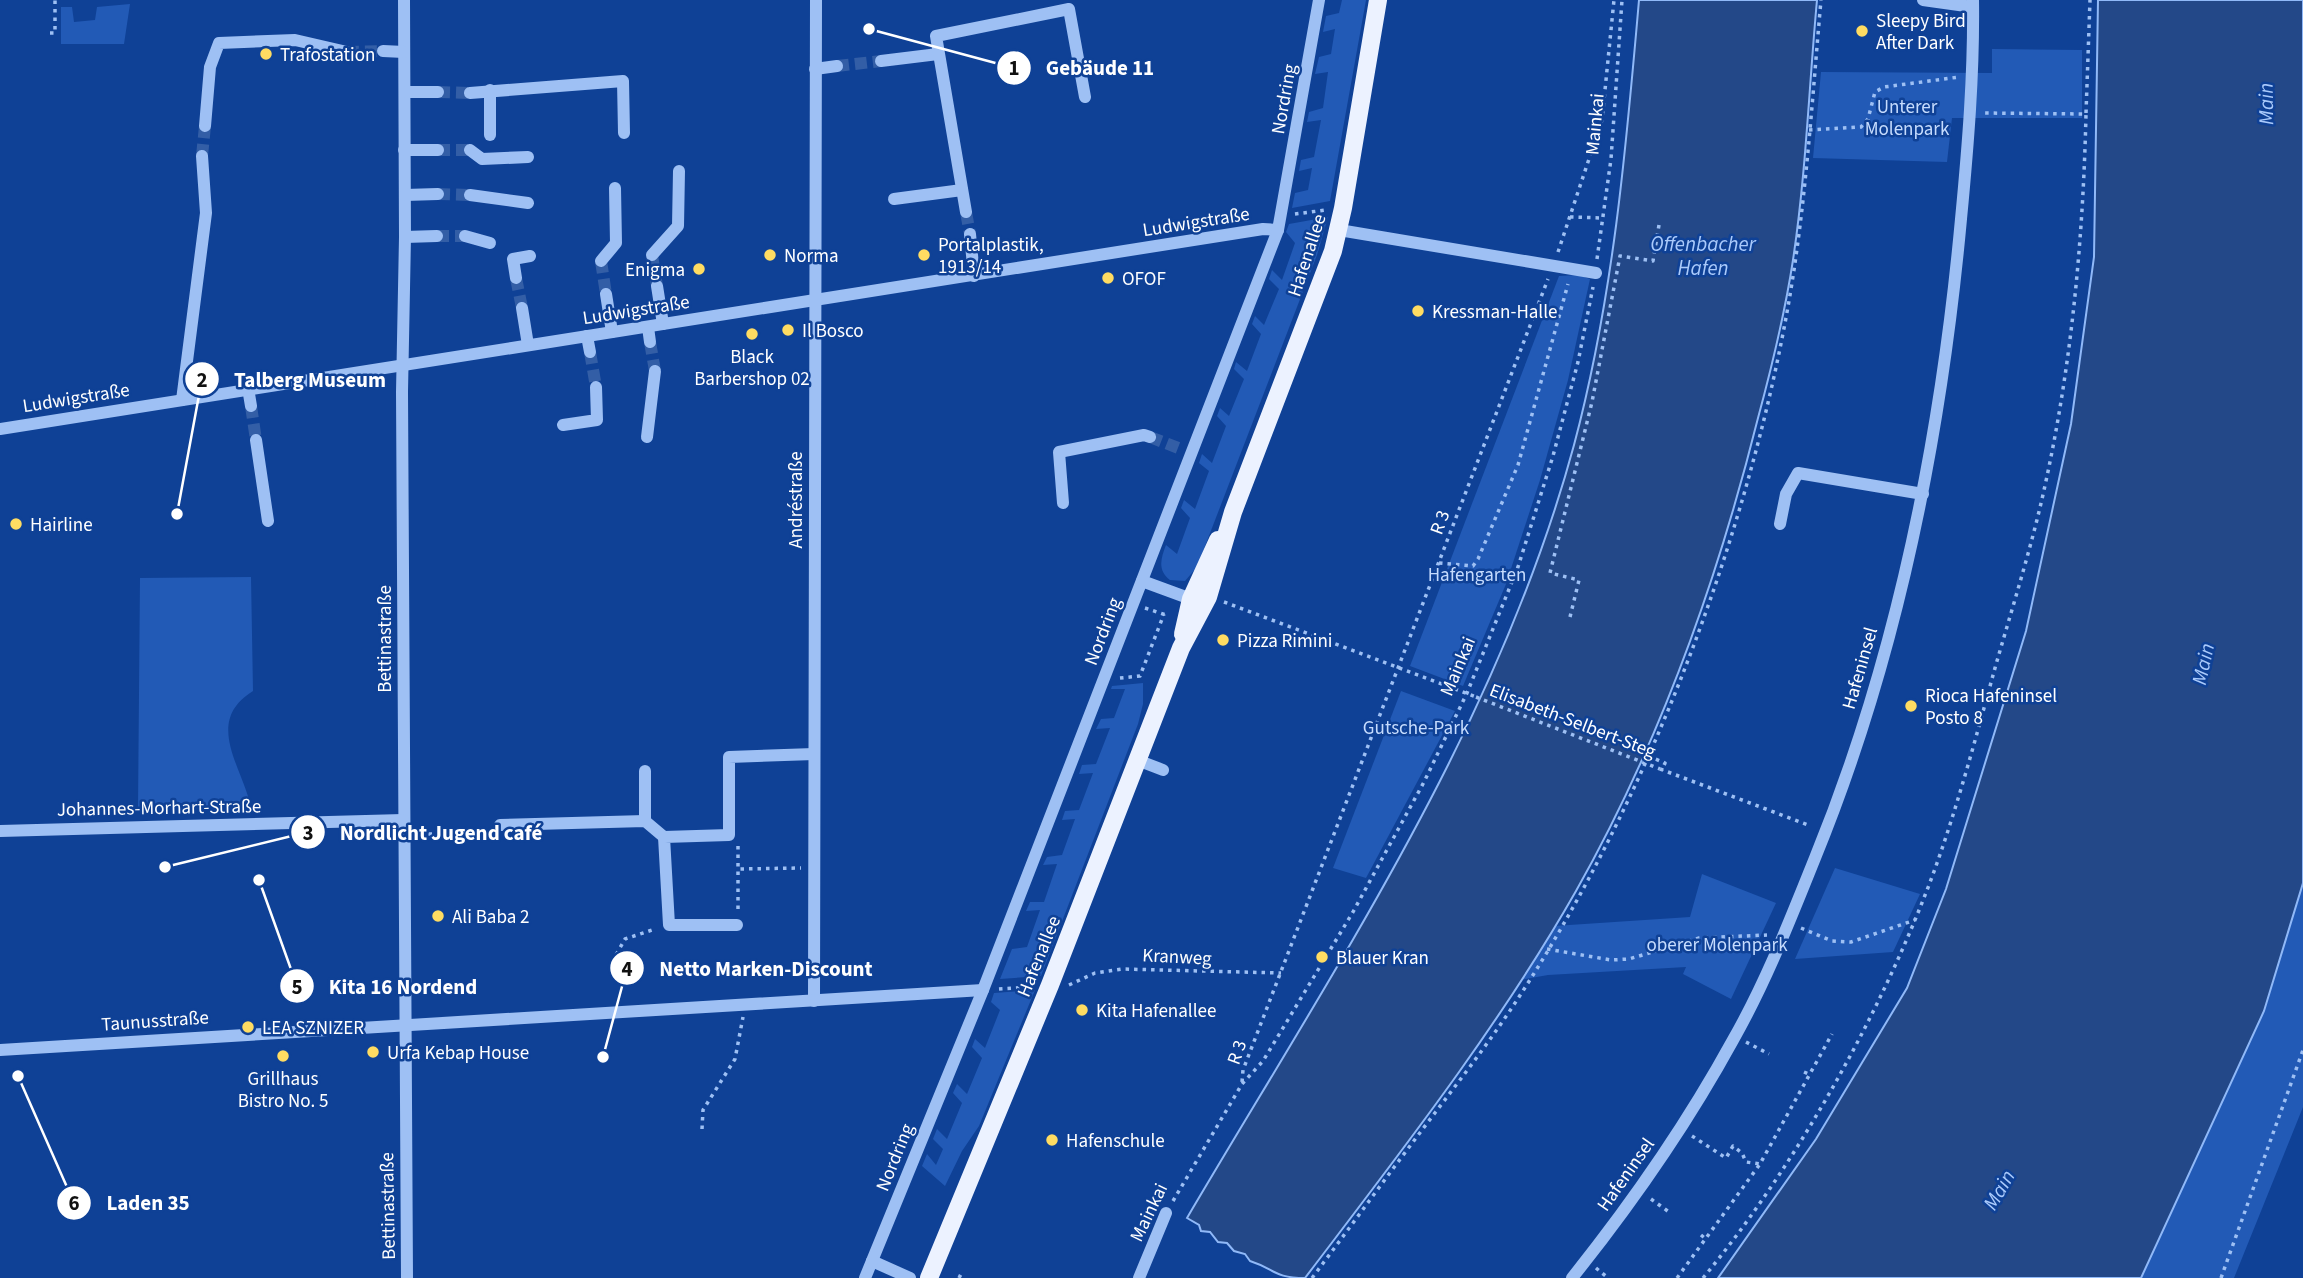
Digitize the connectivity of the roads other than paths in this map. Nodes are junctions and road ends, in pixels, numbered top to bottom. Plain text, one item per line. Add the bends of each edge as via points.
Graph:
1 (404, 0) edge
2 (816, 0) edge
3 (1320, 0) edge
4 (1378, 0) edge
5 (1923, 0) edge
6 (1973, 4) edge
7 (383, 51) tunnel mouth
8 (347, 52) tunnel mouth
9 (404, 52) junction
10 (938, 54) junction
11 (881, 61) tunnel mouth
12 (837, 66) tunnel mouth
13 (815, 69) junction
14 (490, 90) junction
15 (405, 92) junction
16 (438, 93) tunnel mouth
17 (470, 93) tunnel mouth
18 (1085, 97) dead end
19 (205, 126) tunnel mouth
20 (624, 133) dead end
21 (490, 135) dead end
22 (470, 149) tunnel mouth
23 (404, 150) junction
24 (438, 150) tunnel mouth
25 (202, 156) tunnel mouth
26 (528, 158) dead end
27 (679, 171) dead end
28 (615, 188) dead end
29 (962, 190) junction
30 (438, 194) tunnel mouth
31 (405, 195) junction
32 (470, 195) tunnel mouth
33 (894, 199) dead end
34 (528, 203) dead end
35 (966, 212) tunnel mouth
36 (1278, 230) junction
37 (1339, 230) junction
38 (970, 234) tunnel mouth
39 (438, 236) tunnel mouth
40 (465, 236) tunnel mouth
41 (405, 237) junction
42 (490, 243) dead end
43 (652, 255) dead end
44 (530, 256) dead end
45 (601, 261) tunnel mouth
46 (1596, 273) road end
47 (974, 275) junction
48 (516, 278) tunnel mouth
49 (657, 286) tunnel mouth
50 (606, 294) tunnel mouth
51 (815, 301) junction
52 (522, 308) tunnel mouth
53 (663, 324) junction
54 (648, 327) junction
55 (612, 332) junction
56 (587, 335) junction
57 (650, 342) tunnel mouth
58 (528, 345) junction
59 (590, 352) tunnel mouth
60 (403, 365) junction
61 (655, 371) tunnel mouth
62 (596, 387) tunnel mouth
63 (248, 388) junction
64 (182, 400) junction
65 (251, 406) tunnel mouth
66 (563, 425) dead end
67 (0, 429) edge
68 (647, 437) dead end
69 (1150, 437) tunnel mouth
70 (256, 440) tunnel mouth
71 (1923, 494) junction
72 (1063, 503) dead end
73 (1233, 512) junction
74 (268, 521) dead end
75 (1780, 524) dead end
76 (1142, 581) junction
77 (1191, 599) junction
78 (1181, 648) junction
79 (814, 754) junction
80 (1137, 760) junction
81 (1163, 770) dead end
82 (645, 771) dead end
83 (403, 820) junction
84 (645, 821) junction
85 (500, 825) road end
86 (0, 831) edge
87 (664, 837) junction
88 (737, 925) road end
89 (983, 990) junction
90 (814, 1001) junction
91 (404, 1023) junction
92 (0, 1050) edge
93 (1166, 1213) road end
94 (872, 1261) junction
95 (407, 1278) edge
96 (865, 1278) edge
97 (910, 1278) edge
98 (929, 1278) edge
99 (1139, 1278) edge
100 (1572, 1278) edge

1 - 9 street, Bettinastraße
2 - 13 street, Andréstraße
3 - 36 street, Nordring
4 - 37 main road, Hafenallee
5 - 6 street
6 - 71 street, Hafeninsel via 1956,282
7 - 9 street
8 - 19 street via 295,40 219,43 210,67
9 - 15 street, Bettinastraße
10 - 11 street
10 - 18 street via 936,36 1069,9
10 - 29 street
12 - 13 street
13 - 51 street, Andréstraße
14 - 17 street
14 - 20 street via 623,81
14 - 21 street
15 - 16 street
15 - 23 street, Bettinastraße
22 - 26 street via 482,159
23 - 24 street
23 - 31 street, Bettinastraße
25 - 64 street via 206,213
27 - 43 street via 678,226
28 - 45 street via 616,243
29 - 33 street
29 - 35 street
30 - 31 street
31 - 41 street, Bettinastraße
32 - 34 street
36 - 47 street, Ludwigstraße
36 - 76 street, Nordring via 1186,451
37 - 46 street
37 - 73 main road, Hafenallee
38 - 47 street
39 - 41 street
40 - 42 street
41 - 60 street, Bettinastraße
44 - 48 street via 513,258
47 - 51 street, Ludwigstraße
49 - 53 street
50 - 55 street
51 - 53 street, Ludwigstraße
51 - 79 street, Andréstraße
52 - 58 street
53 - 54 street, Ludwigstraße
54 - 55 street, Ludwigstraße
54 - 57 street
55 - 56 street, Ludwigstraße
56 - 58 street, Ludwigstraße
56 - 59 street
58 - 60 street, Ludwigstraße
60 - 63 street, Ludwigstraße
60 - 83 street, Bettinastraße
61 - 68 street
62 - 66 street via 597,420
63 - 64 street, Ludwigstraße
63 - 65 street
64 - 67 street, Ludwigstraße
69 - 72 street via 1059,452
70 - 74 street
71 - 75 street via 1798,472 1786,494
71 - 100 street, Hafeninsel via 1869,705 1826,832 1783,937 1735,1037 1681,1127
73 - 77 main road, Hafenallee
73 - 78 main road, Hafenallee via 1208,597
76 - 77 street
76 - 89 street, Nordring
77 - 78 main road, Hafenallee
78 - 80 main road, Hafenallee
79 - 87 street via 729,757 729,835
79 - 90 street, Andréstraße
80 - 81 street
80 - 98 main road, Hafenallee
82 - 84 street
83 - 86 street, Johannes-Morhart-Straße
83 - 91 street, Bettinastraße
84 - 85 street
84 - 87 street
87 - 88 street via 669,925
89 - 90 street, Taunusstraße
89 - 94 street, Nordring
90 - 91 street, Taunusstraße
91 - 92 street, Taunusstraße
91 - 95 street, Bettinastraße
93 - 99 street, Mainkai
94 - 96 street, Nordring
94 - 97 street

